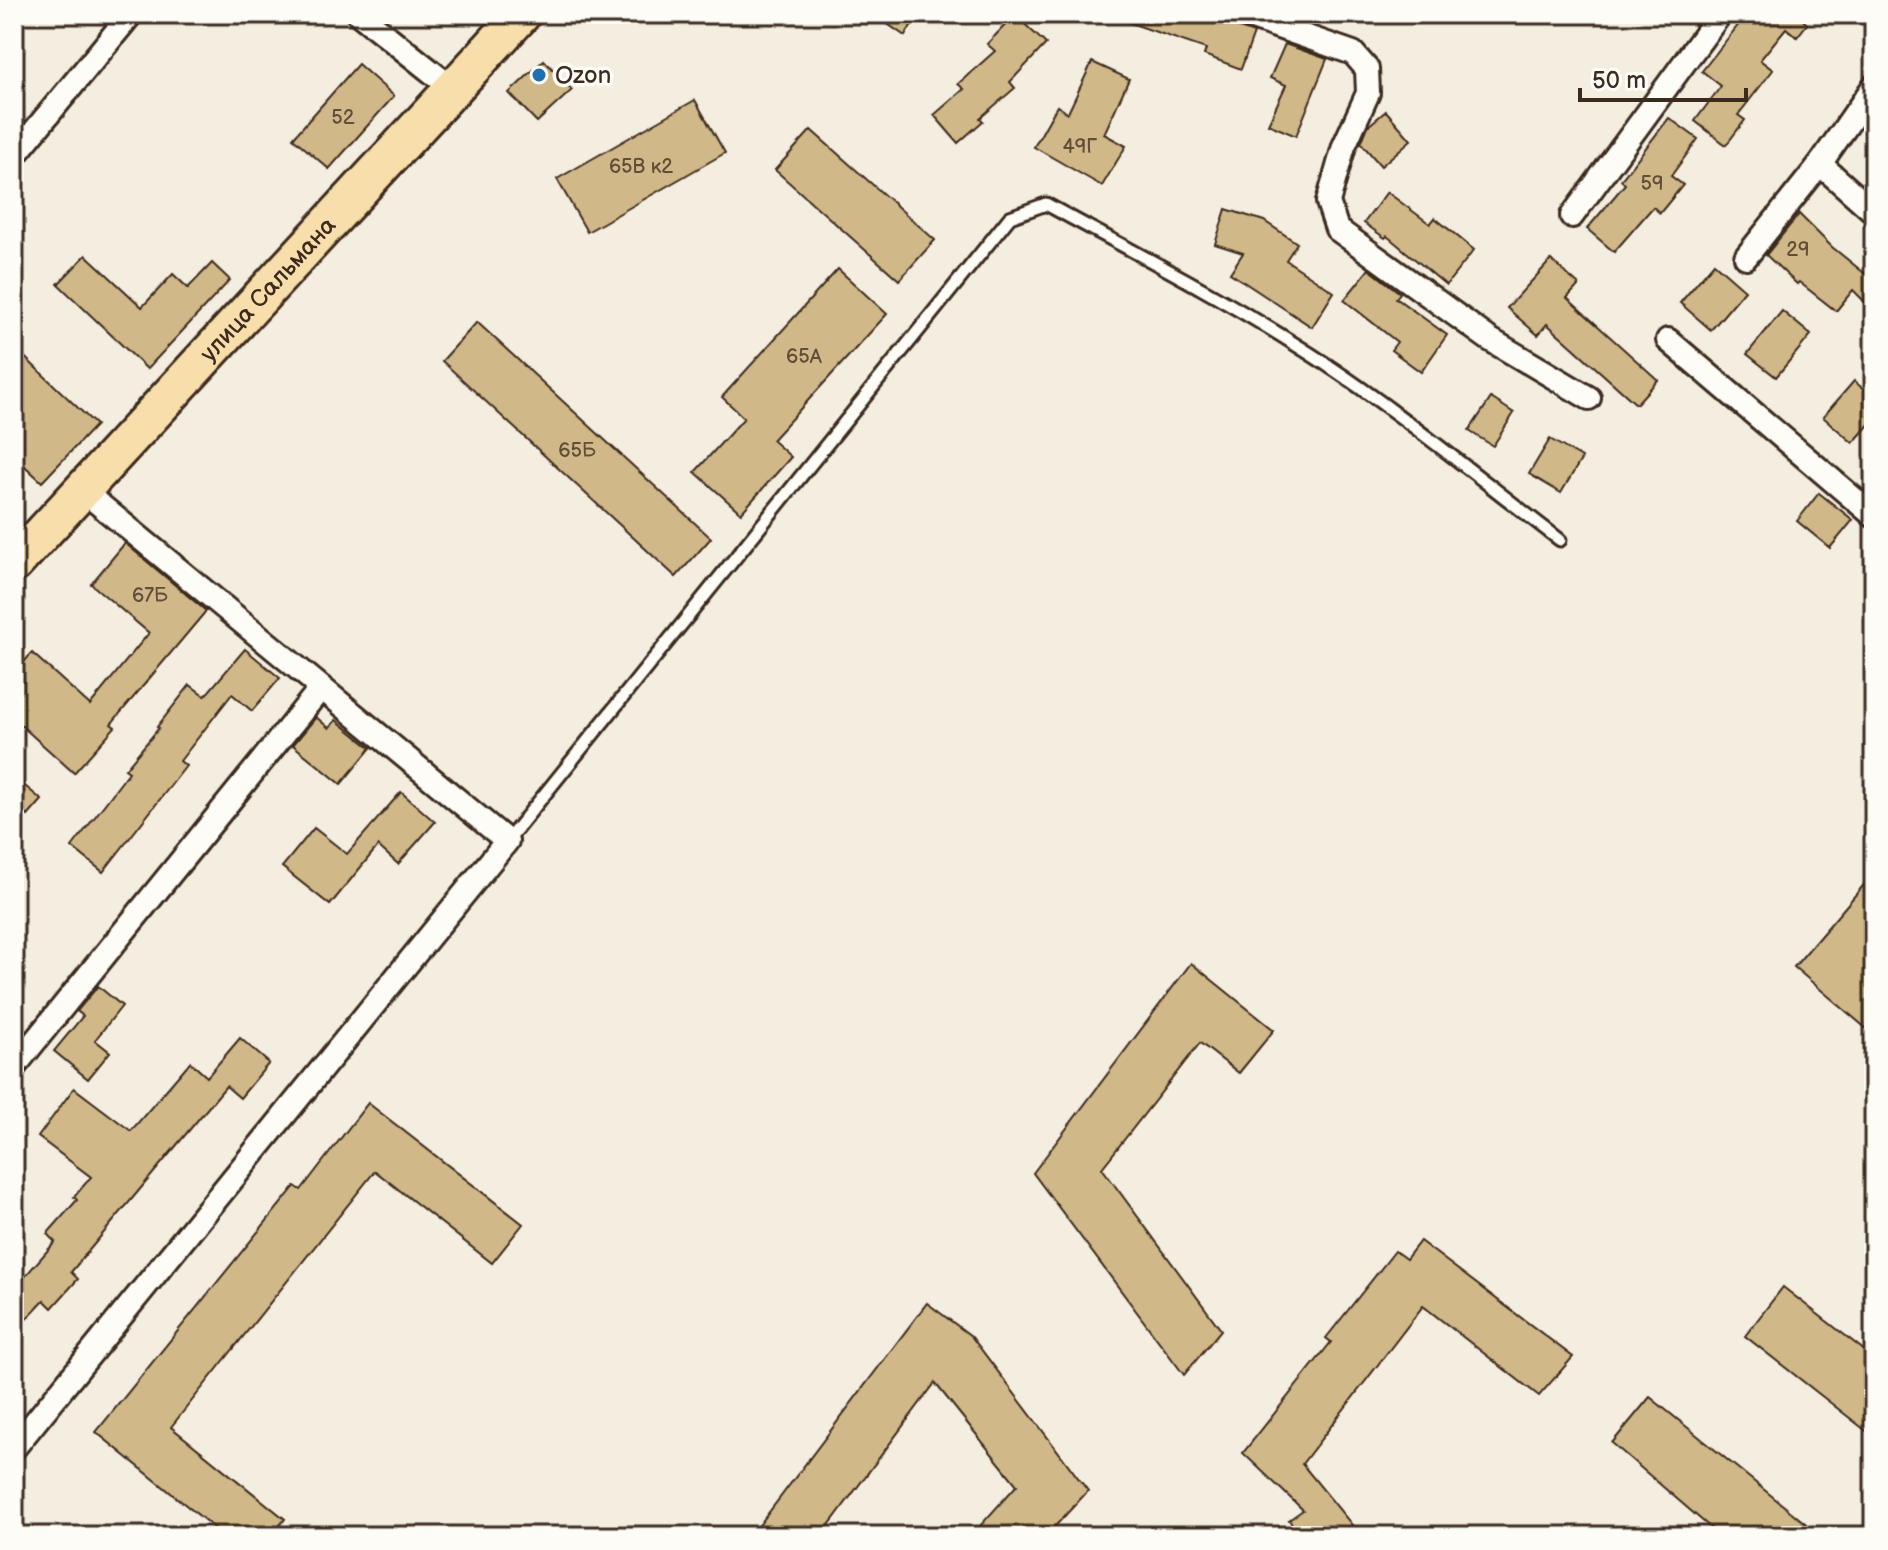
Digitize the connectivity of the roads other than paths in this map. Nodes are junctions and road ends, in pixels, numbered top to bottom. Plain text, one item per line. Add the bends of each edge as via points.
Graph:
1 (131, 14) edge
2 (359, 14) edge
3 (522, 14) edge
4 (1241, 14) edge
5 (1720, 14) edge
6 (1874, 86) edge
7 (453, 89) junction
8 (14, 156) edge
9 (1820, 164) junction
10 (1874, 212) edge
11 (1572, 216) dead end
12 (1746, 257) dead end
13 (1668, 340) dead end
14 (1589, 398) dead end
15 (82, 490) junction
16 (1874, 516) edge
17 (1560, 540) dead end
18 (14, 564) edge
19 (321, 688) junction
20 (507, 841) junction
21 (14, 1067) edge
22 (14, 1448) edge

1 - 8 street
2 - 7 street
3 - 7 main road, улица Сальмана
4 - 14 street via 1353,53 1367,69 1368,93 1344,146 1328,202 1337,229 1489,339
5 - 11 street
6 - 9 street
7 - 15 main road, улица Сальмана
9 - 10 street
9 - 12 street
13 - 16 street
15 - 18 main road, улица Сальмана
15 - 19 street
17 - 20 lane via 1304,349 1046,204 1010,217
19 - 20 street
19 - 21 street
20 - 22 street

